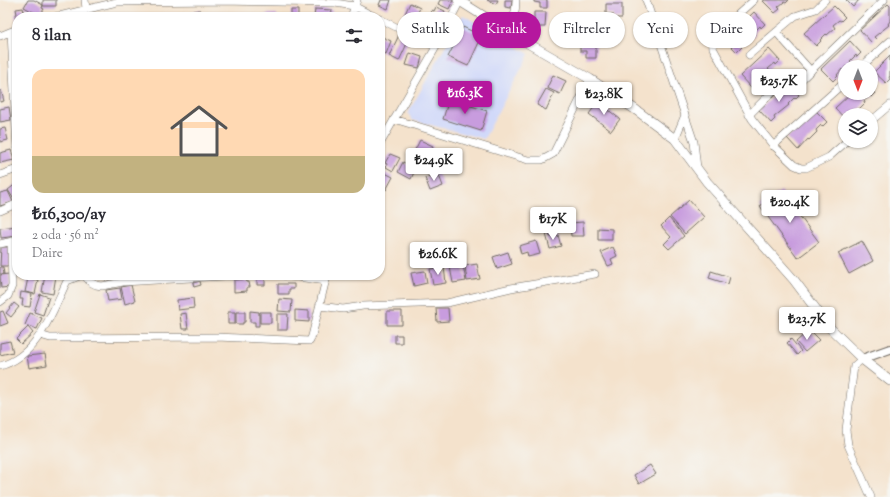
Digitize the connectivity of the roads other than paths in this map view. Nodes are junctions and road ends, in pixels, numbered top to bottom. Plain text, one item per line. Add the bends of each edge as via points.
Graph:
1 (85, 0) edge
2 (459, 0) edge
3 (516, 0) edge
4 (646, 0) edge
5 (754, 0) edge
6 (826, 0) edge
7 (884, 0) edge
8 (356, 3) edge
9 (86, 12) edge
10 (89, 12) edge
11 (369, 12) edge
12 (453, 12) edge
13 (477, 12) edge
14 (516, 12) edge
15 (385, 22) edge
16 (397, 28) edge
17 (12, 32) edge
18 (776, 32) junction
19 (0, 36) edge
20 (890, 41) edge
21 (435, 48) edge
22 (535, 48) edge
23 (749, 56) dead end
24 (869, 60) edge
25 (811, 71) junction
26 (590, 80) junction
27 (838, 88) edge
28 (890, 105) edge
29 (684, 115) junction
30 (749, 115) junction
31 (878, 115) edge
32 (394, 119) junction
33 (385, 134) edge
34 (675, 139) junction
35 (773, 146) junction
36 (839, 148) edge
37 (697, 168) junction
38 (12, 170) edge
39 (0, 174) edge
40 (12, 206) edge
41 (0, 210) edge
42 (12, 241) edge
43 (0, 244) edge
44 (595, 274) dead end
45 (12, 280) edge
46 (68, 280) edge
47 (88, 280) edge
48 (157, 280) edge
49 (326, 280) edge
50 (0, 302) edge
51 (320, 306) junction
52 (40, 335) junction
53 (890, 349) edge
54 (862, 359) junction
55 (0, 366) edge
56 (890, 381) edge
57 (871, 497) edge

1 - 9 street
2 - 12 street
2 - 13 main road
3 - 14 street
4 - 29 street
5 - 30 street via 712,40 713,48
6 - 18 street via 816,9 795,16
7 - 25 street
8 - 10 street via 117,2
8 - 11 street
15 - 16 street
17 - 19 street
18 - 23 street
18 - 25 street
20 - 24 street
21 - 32 street
22 - 26 main road
25 - 30 street via 800,81 785,79
26 - 32 street via 553,154 542,160 528,160
26 - 34 main road
27 - 35 street
28 - 31 street
29 - 34 street
29 - 37 street via 694,142
30 - 35 street
32 - 33 street
34 - 37 main road
35 - 36 street via 794,165 802,168 828,157
37 - 54 main road via 794,280 830,328
38 - 39 street
40 - 41 street
42 - 43 street
44 - 51 street via 511,288 447,303 343,309
45 - 50 street via 8,296
46 - 52 street
47 - 48 street via 102,286
49 - 51 street
51 - 52 street via 310,341 217,337 50,338
52 - 55 street via 21,356
53 - 54 street
54 - 56 main road
54 - 57 street via 854,366 846,430 848,445

